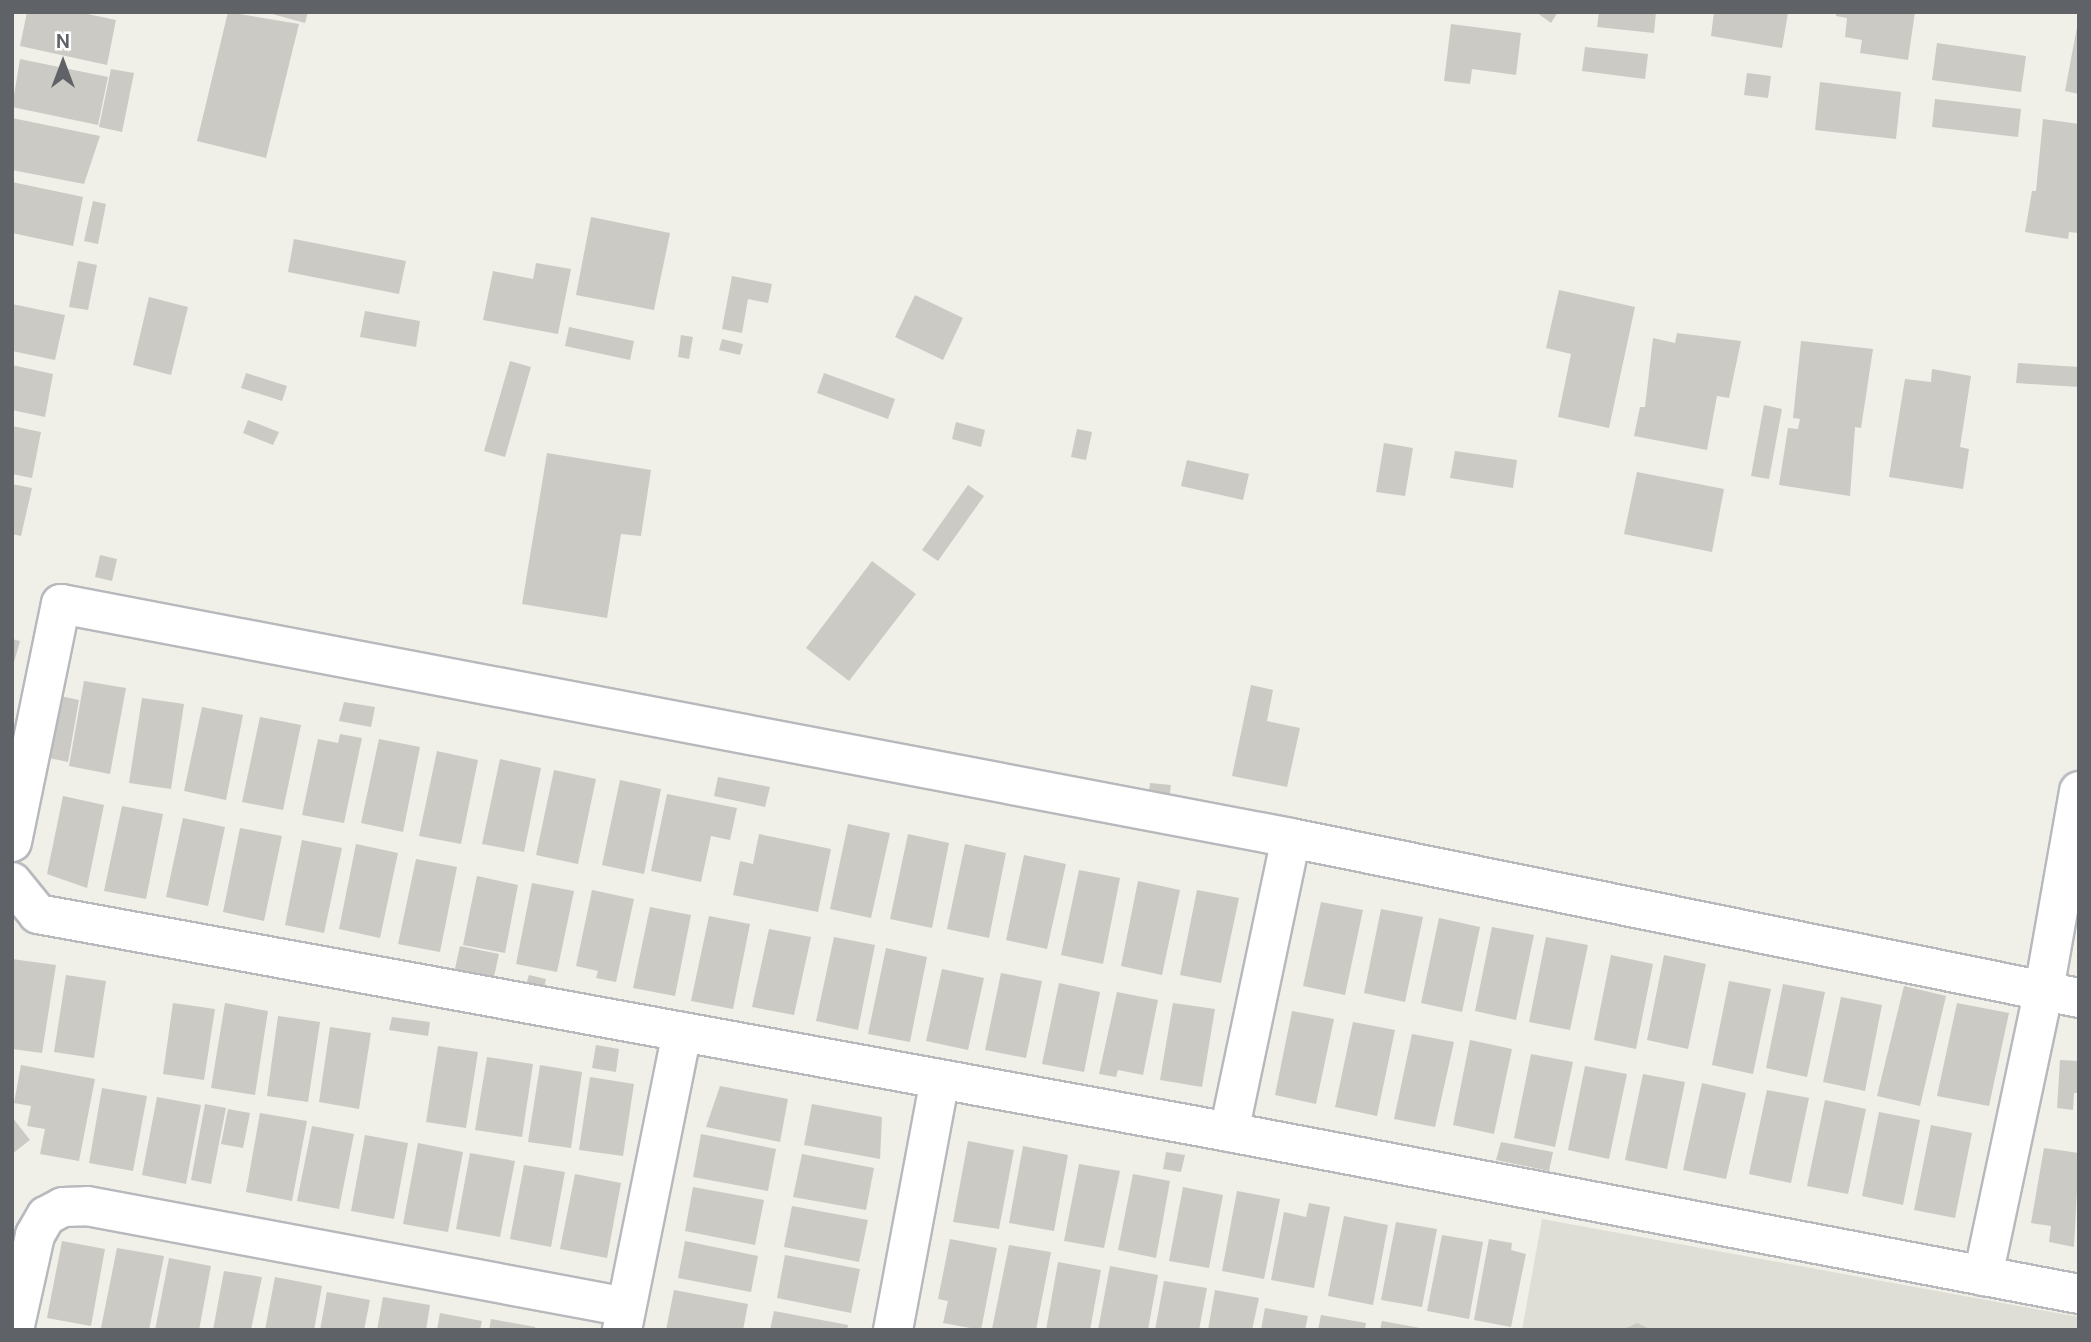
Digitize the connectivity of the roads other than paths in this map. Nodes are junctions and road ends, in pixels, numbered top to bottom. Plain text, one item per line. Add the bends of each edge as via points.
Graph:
1 (2079, 791) edge
2 (1291, 838) junction
3 (12, 842) edge
4 (12, 882) edge
5 (2061, 994) edge
6 (682, 1032) junction
7 (940, 1079) junction
8 (1229, 1132) junction
9 (1983, 1276) junction
10 (2079, 1294) edge
11 (624, 1318) edge
12 (14, 1330) edge
13 (892, 1330) edge

1 - 5 street
2 - 3 street via 61,604
2 - 5 street
2 - 8 street
4 - 6 street via 38,914
5 - 9 street
6 - 7 street
6 - 11 street
7 - 8 street
7 - 13 street
8 - 9 street
9 - 10 street
11 - 12 street via 87,1206 63,1207 46,1216 35,1235

